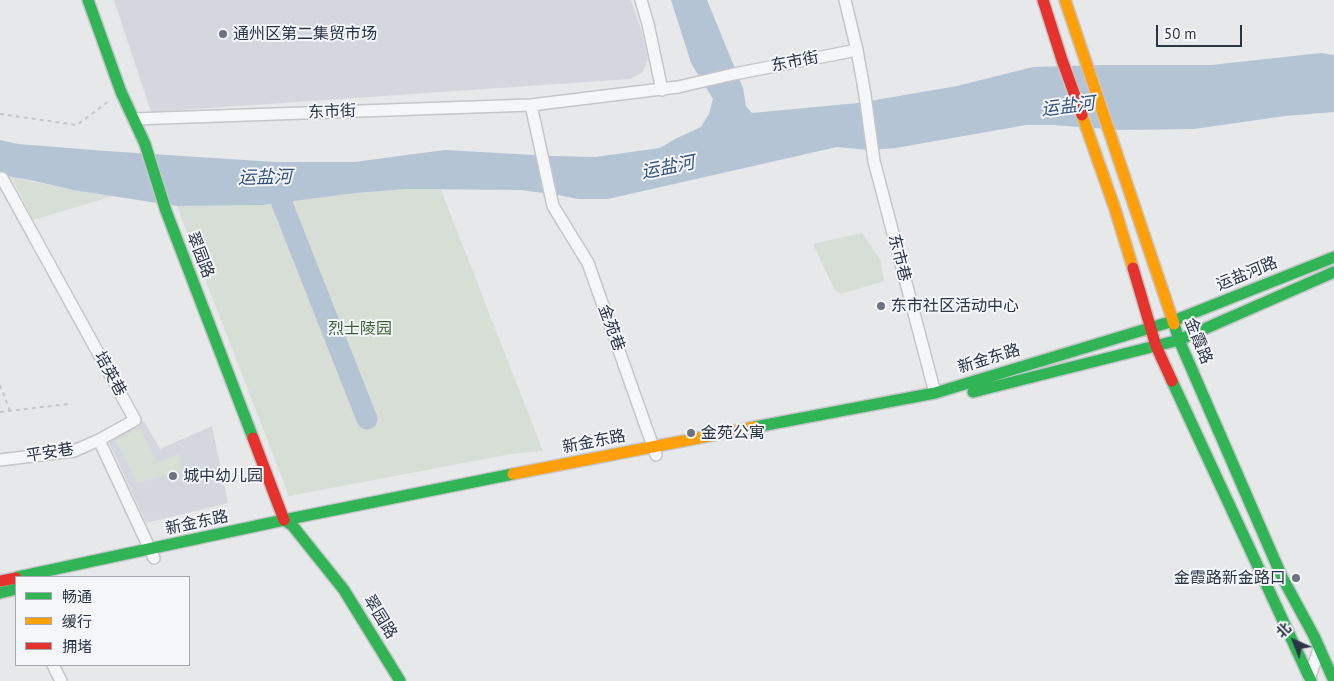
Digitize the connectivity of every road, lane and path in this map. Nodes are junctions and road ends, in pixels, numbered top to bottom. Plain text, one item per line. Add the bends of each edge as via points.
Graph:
1 (88, 0) edge
2 (641, 0) edge
3 (845, 0) edge
4 (1043, 0) edge
5 (1064, 0) edge
6 (857, 50) junction
7 (662, 90) junction
8 (121, 92) junction
9 (531, 105) junction
10 (0, 114) edge
11 (132, 119) junction
12 (2, 178) dead end
13 (1334, 257) edge
14 (1334, 272) edge
15 (1173, 321) junction
16 (1150, 328) junction
17 (1180, 340) junction
18 (1156, 346) junction
19 (0, 385) edge
20 (935, 393) junction
21 (68, 404) dead end
22 (10, 411) junction
23 (0, 412) edge
24 (99, 440) junction
25 (655, 451) junction
26 (0, 460) edge
27 (288, 523) junction
28 (151, 554) junction
29 (23, 576) edge
30 (74, 576) edge
31 (15, 577) edge
32 (0, 581) edge
33 (15, 589) edge
34 (0, 593) edge
35 (1320, 649) junction
36 (54, 666) edge
37 (1309, 680) edge
38 (61, 681) edge
39 (400, 681) edge
40 (1334, 681) edge

1 - 8 main road, 翠园路
2 - 7 street
3 - 6 street, 东市巷
4 - 16 main road via 1115,209
5 - 15 main road, 金霞路
6 - 7 street, 东市街
6 - 20 street, 东市巷 via 879,180
7 - 9 street, 东市街
8 - 10 path via 78,125
8 - 11 main road, 翠园路
9 - 11 street, 东市街
9 - 25 street, 金苑巷 via 553,206 588,263
11 - 27 main road, 翠园路 via 145,144 166,211
12 - 24 street, 培英巷 via 135,420
13 - 15 main road, 运盐河路
14 - 17 main road, 运盐河路
15 - 16 main road, 新金东路
15 - 17 main road, 金霞路
16 - 18 main road
16 - 20 main road, 新金东路
17 - 18 main road, 新金东路
17 - 35 main road, 金霞路 via 1282,577
18 - 25 main road, 新金东路 via 935,402
18 - 37 main road
19 - 22 path
20 - 25 main road, 新金东路
21 - 22 path
22 - 23 path
24 - 26 street, 平安巷 via 74,451
24 - 28 street
25 - 27 main road, 新金东路
27 - 28 main road, 新金东路
27 - 39 main road, 翠园路 via 344,590
28 - 29 main road, 新金东路
28 - 30 main road, 新金东路
31 - 32 main road, 新金东路
33 - 34 main road
35 - 37 street
35 - 40 main road, 金霞路
36 - 38 street

